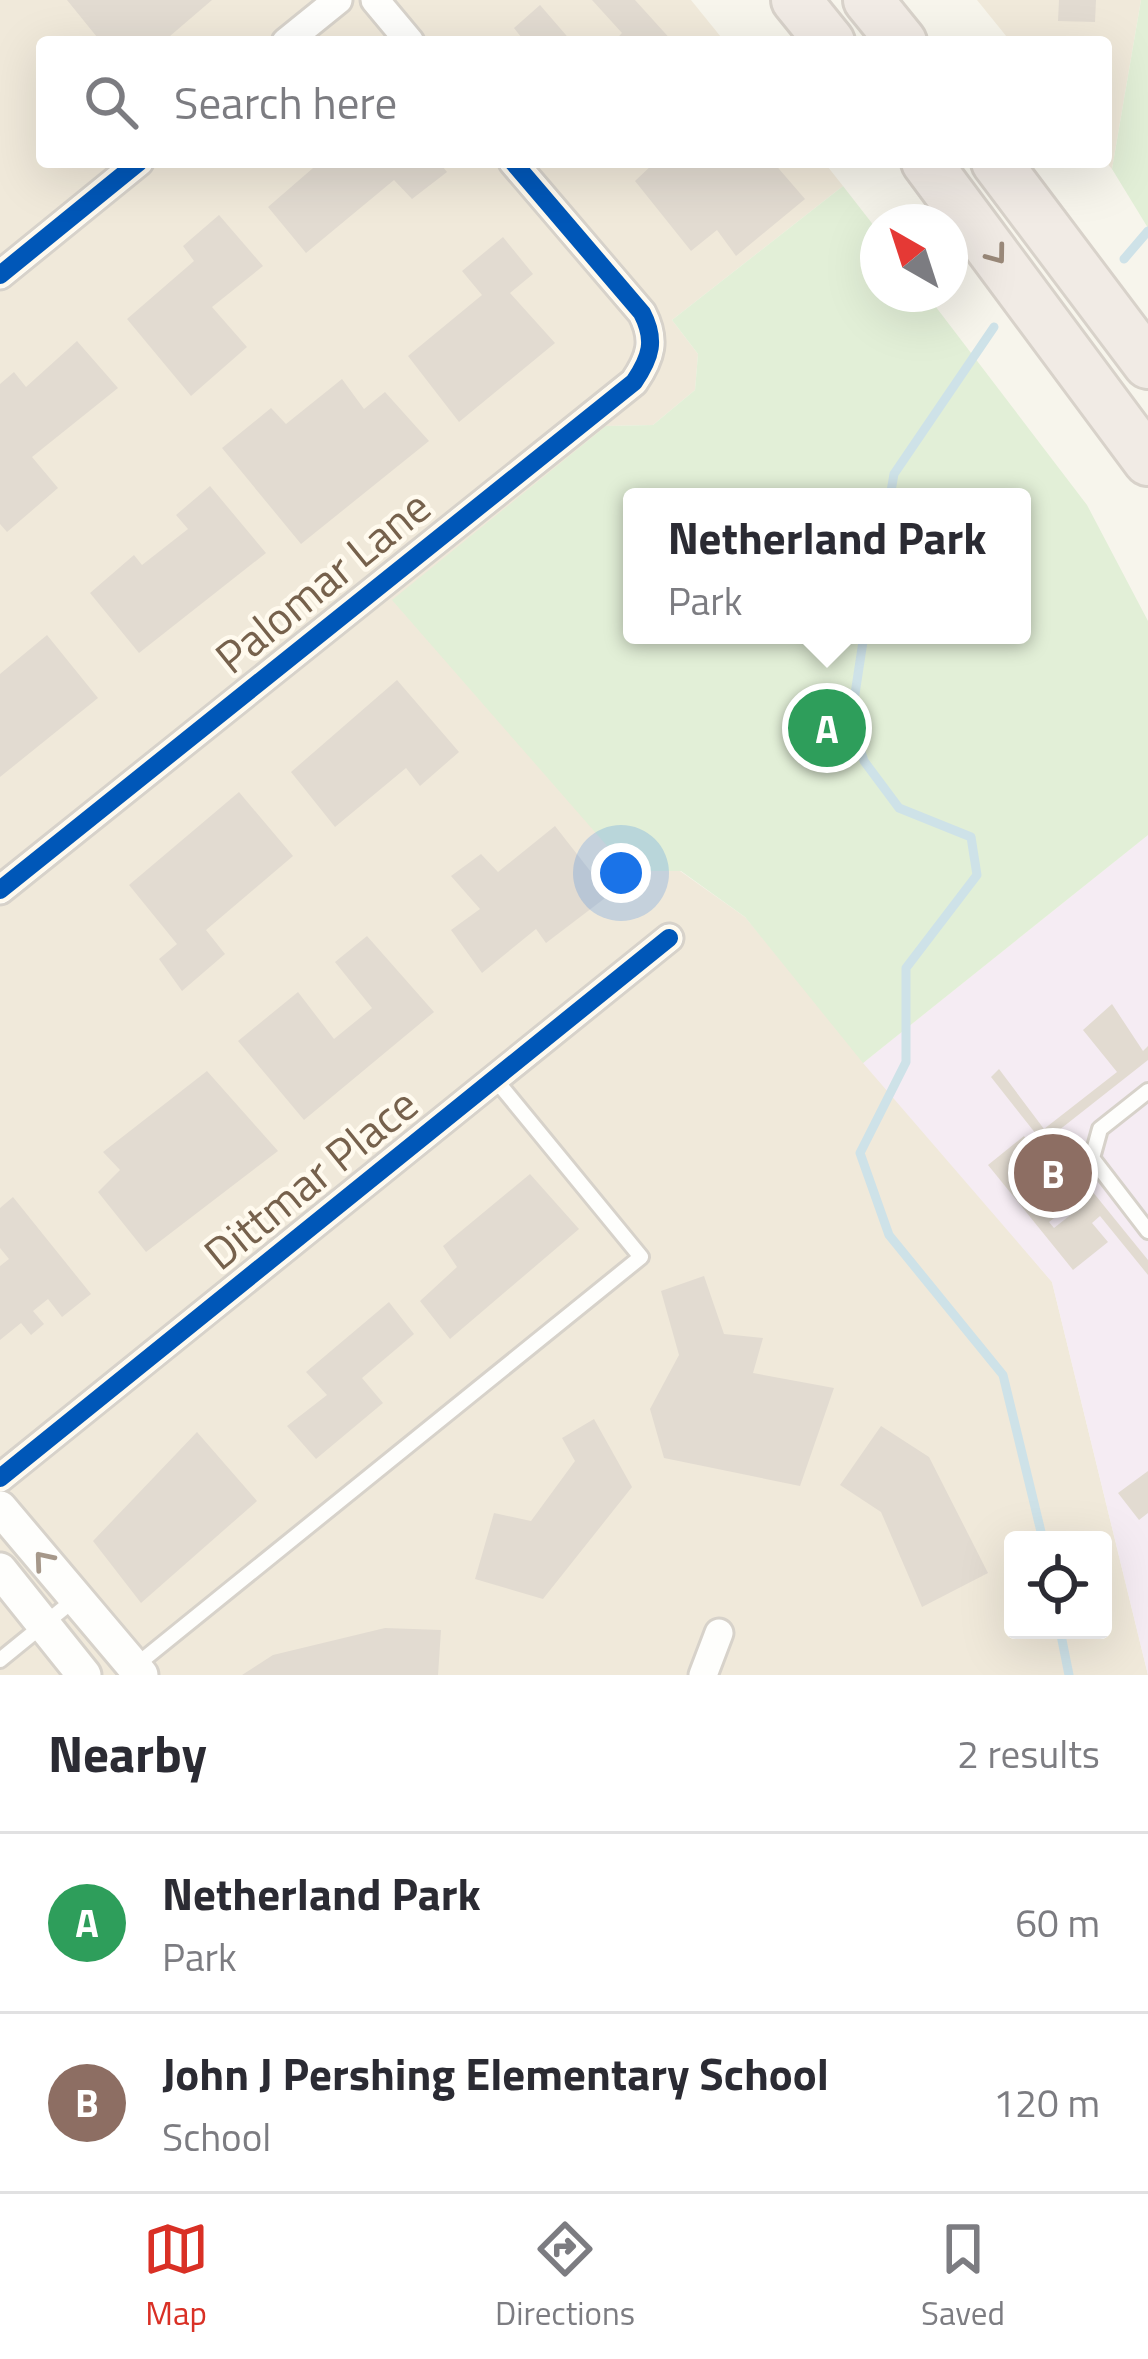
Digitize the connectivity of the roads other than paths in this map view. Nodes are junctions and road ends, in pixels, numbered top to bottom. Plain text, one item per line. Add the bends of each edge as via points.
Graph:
1 (338, 0) edge
2 (375, 0) edge
3 (796, 0) edge
4 (868, 0) edge
5 (293, 36) edge
6 (405, 36) edge
7 (825, 36) edge
8 (897, 36) edge
9 (132, 168) edge
10 (518, 168) edge
11 (930, 168) edge
12 (1001, 168) edge
13 (0, 275) edge
14 (1148, 364) edge
15 (1148, 461) edge
16 (0, 890) edge
17 (669, 938) dead end
18 (495, 1079) junction
19 (1148, 1091) edge
20 (1148, 1231) edge
21 (0, 1478) edge
22 (0, 1508) edge
23 (0, 1570) edge
24 (75, 1599) junction
25 (44, 1624) junction
26 (719, 1633) dead end
27 (0, 1660) edge
28 (138, 1671) edge
29 (85, 1675) edge
30 (703, 1675) edge

1 - 5 street
2 - 6 street
3 - 7 highway
4 - 8 highway
9 - 13 street
10 - 16 street, Palomar Lane via 642,313 653,334 634,382
11 -> 15 highway
12 - 14 highway
17 - 18 street, Dittmar Place
18 - 21 street, Dittmar Place
18 - 28 lane via 641,1256
19 - 20 lane via 1100,1129 1092,1158
24 -> 22 street
23 - 25 street
24 - 25 lane
24 - 28 street
25 - 27 lane
25 - 29 street
26 - 30 street

